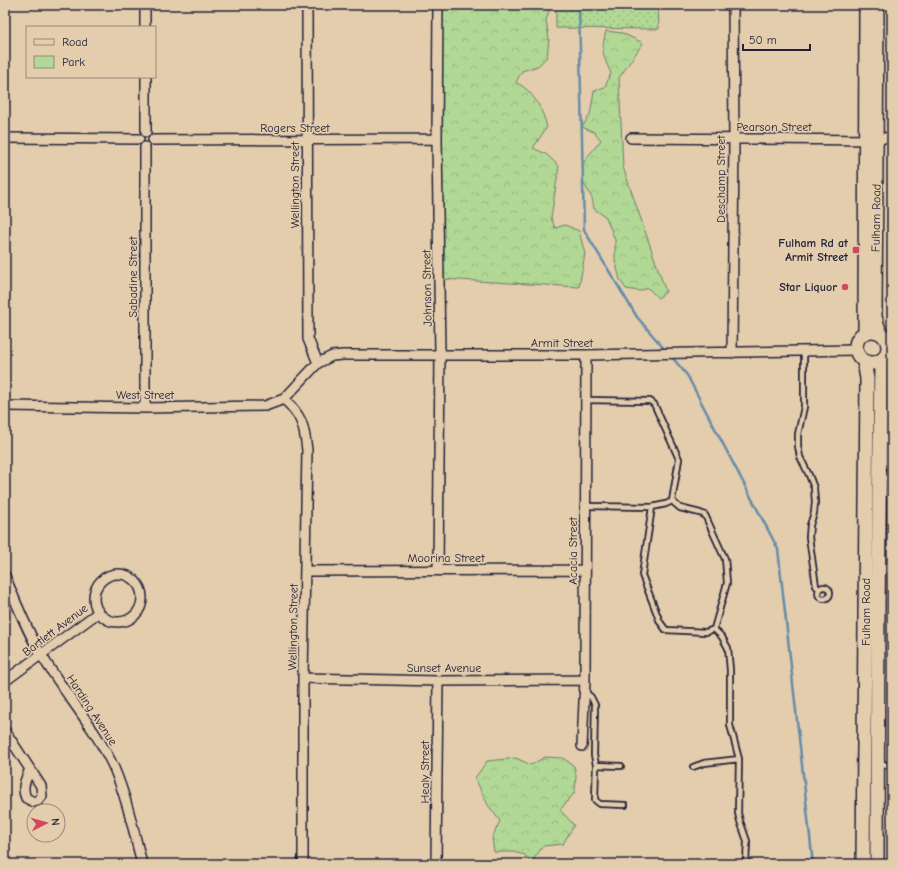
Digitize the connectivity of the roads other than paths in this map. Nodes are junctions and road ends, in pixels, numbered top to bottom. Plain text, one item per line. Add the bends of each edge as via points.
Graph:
1 (145, 5) edge
2 (307, 5) edge
3 (438, 5) edge
4 (733, 5) edge
5 (866, 5) edge
6 (877, 5) edge
7 (145, 26) edge
8 (146, 78) edge
9 (146, 132) junction
10 (892, 136) edge
11 (5, 138) edge
12 (631, 138) dead end
13 (139, 139) junction
14 (437, 139) junction
15 (734, 139) junction
16 (153, 140) junction
17 (307, 140) junction
18 (871, 140) junction
19 (145, 147) junction
20 (865, 333) junction
21 (886, 339) edge
22 (804, 352) junction
23 (732, 353) junction
24 (440, 355) junction
25 (586, 355) junction
26 (860, 356) junction
27 (881, 361) junction
28 (318, 364) junction
29 (284, 399) junction
30 (585, 400) junction
31 (5, 406) edge
32 (145, 408) junction
33 (886, 476) edge
34 (672, 501) junction
35 (585, 506) junction
36 (652, 507) junction
37 (438, 570) junction
38 (586, 570) junction
39 (306, 571) junction
40 (5, 576) edge
41 (819, 589) dead end
42 (99, 612) junction
43 (714, 629) junction
44 (42, 655) junction
45 (304, 678) junction
46 (438, 680) junction
47 (584, 680) junction
48 (5, 681) edge
49 (584, 691) junction
50 (5, 731) edge
51 (582, 746) dead end
52 (739, 759) junction
53 (877, 761) junction
54 (596, 765) junction
55 (621, 766) dead end
56 (693, 767) dead end
57 (892, 767) edge
58 (30, 769) dead end
59 (625, 805) dead end
60 (142, 864) edge
61 (303, 864) edge
62 (436, 864) edge
63 (746, 864) edge
64 (863, 864) edge
65 (877, 864) edge

1 - 7 street
2 - 17 street, Wellington Street
3 - 14 street, Johnson Street
4 - 15 street, Deschamp Street
5 - 18 street, Fulham Road
6 - 18 street, Fulham Road
8 - 9 street
9 - 13 street via 142,133
9 - 16 street via 152,135
10 - 18 street, Pearson Street
11 - 13 street
12 - 15 street, Pearson Street
13 - 19 street
14 - 17 street, Rogers Street
14 - 24 street, Johnson Street
15 - 18 street, Pearson Street
15 - 23 street, Deschamp Street
16 - 17 street, Rogers Street
16 - 19 street
17 - 28 street, Wellington Street via 308,339
18 - 20 street, Fulham Road
18 - 21 street, Fulham Road via 875,317
19 - 32 street, Sabadine Street
20 - 21 street via 870,332
20 - 26 street via 858,340
21 - 27 street via 888,351
22 - 23 street, Armit Street
22 - 26 street, Armit Street
22 - 41 lane via 804,407 798,446 800,457 814,488 814,513 809,537 816,586
23 - 25 street, Armit Street
24 - 25 street, Armit Street
24 - 28 street, Armit Street via 343,354 332,356
24 - 37 street, Johnson Street
25 - 30 street, Acacia Street
26 - 27 street via 870,363
26 - 64 street, Fulham Road via 867,379
27 - 33 street, Fulham Road
28 - 29 street, Armit Street
29 - 32 street, West Street via 265,406
29 - 39 street, Wellington Street via 302,420 305,433
30 - 34 lane via 654,404 679,458
30 - 35 street, Acacia Street
31 - 32 street, West Street
33 - 53 street, Fulham Road
34 - 36 lane
34 - 43 lane via 680,508 700,512 706,516 725,560 727,583
35 - 36 lane
35 - 38 street, Acacia Street
36 - 43 lane via 642,575 660,622 666,630 706,632
37 - 38 street, Moorina Street
37 - 39 street, Moorina Street
38 - 47 street, Acacia Street
39 - 45 street, Wellington Street
40 - 44 street, Harding Avenue
42 - 42 street, Bartlett Avenue via 94,594 104,578 122,574 137,583 142,601 133,617 115,622
42 - 44 street, Bartlett Avenue
43 - 52 lane via 728,648 730,725
44 - 48 street, Bartlett Avenue
44 - 60 street, Harding Avenue via 100,742 114,768 123,791
45 - 46 street, Sunset Avenue
45 - 61 street, Wellington Street
46 - 47 street, Sunset Avenue
46 - 62 street, Healy Street
47 - 49 street, Acacia Street
49 - 51 street, Acacia Street
49 - 54 lane via 595,705
50 - 58 street
52 - 56 lane via 704,763
52 - 63 lane via 738,813 747,841
53 - 57 lane
53 - 65 street, Fulham Road
54 - 55 lane
54 - 59 lane via 597,802

